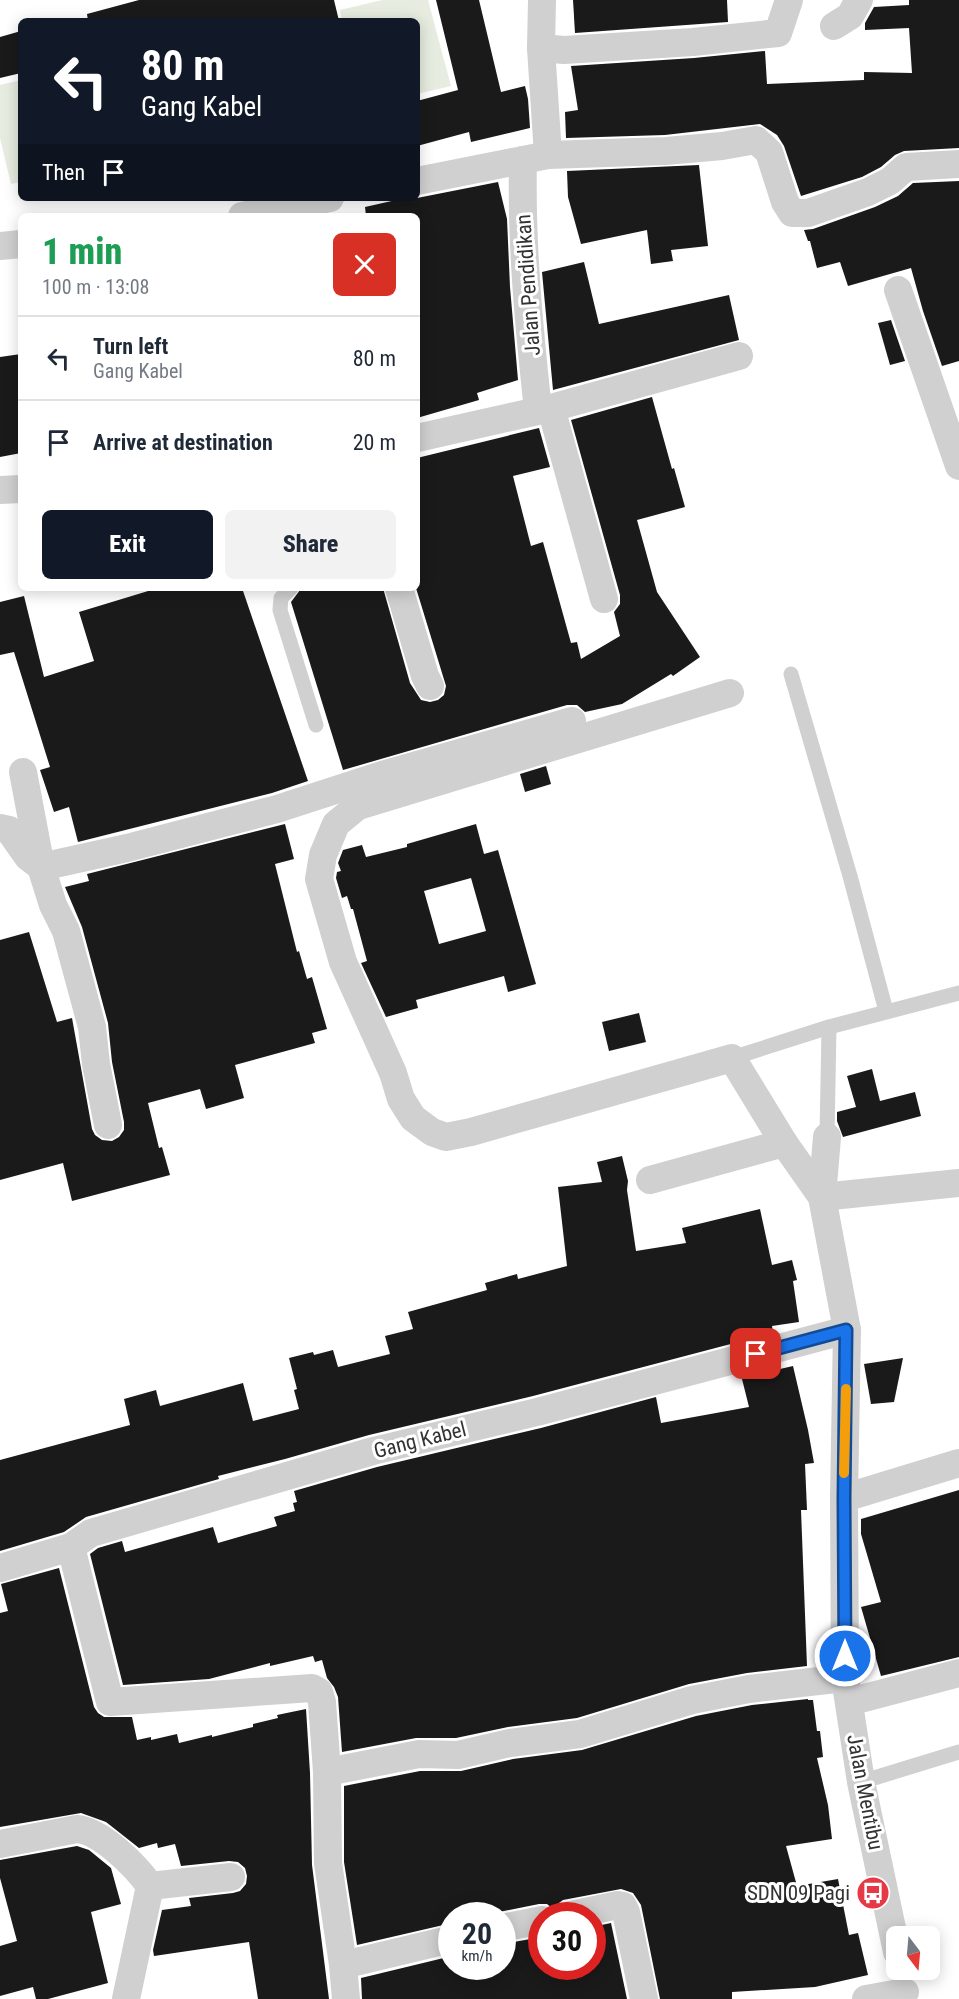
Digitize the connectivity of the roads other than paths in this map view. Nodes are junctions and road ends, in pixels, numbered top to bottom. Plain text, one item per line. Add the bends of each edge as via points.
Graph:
1 (542, 0) edge
2 (789, 0) edge
3 (859, 0) edge
4 (834, 26) dead end
5 (541, 48) junction
6 (535, 158) junction
7 (959, 164) edge
8 (420, 180) edge
9 (315, 201) edge
10 (257, 213) edge
11 (18, 244) edge
12 (0, 246) edge
13 (897, 290) dead end
14 (739, 356) dead end
15 (545, 409) junction
16 (420, 437) edge
17 (959, 466) edge
18 (18, 489) edge
19 (0, 490) edge
20 (288, 591) edge
21 (400, 591) edge
22 (604, 599) dead end
23 (791, 674) dead end
24 (698, 684) dead end
25 (430, 686) dead end
26 (730, 693) dead end
27 (316, 725) dead end
28 (23, 772) dead end
29 (0, 828) edge
30 (41, 867) junction
31 (959, 993) edge
32 (886, 1011) junction
33 (830, 1028) junction
34 (732, 1058) junction
35 (108, 1125) dead end
36 (827, 1137) joint
37 (784, 1143) junction
38 (650, 1180) dead end
39 (959, 1183) edge
40 (822, 1197) junction
41 (846, 1330) junction
42 (959, 1463) edge
43 (844, 1498) junction
44 (71, 1547) junction
45 (0, 1568) edge
46 (959, 1673) edge
47 (847, 1690) junction
48 (959, 1752) edge
49 (327, 1772) junction
50 (861, 1782) junction
51 (0, 1844) edge
52 (231, 1877) dead end
53 (150, 1886) junction
54 (606, 1908) edge
55 (891, 1926) edge
56 (438, 1942) edge
57 (344, 1965) junction
58 (905, 1987) edge
59 (126, 1999) edge
60 (346, 1999) edge
61 (644, 1999) edge
62 (866, 1999) edge

1 - 5 street, Jalan Pendidikan
2 - 5 street via 778,33 693,42
3 - 4 street via 850,16
5 - 6 street, Jalan Pendidikan
6 - 7 street via 666,151 756,140 769,152 785,202 794,214 808,213 868,192 906,167
6 - 8 street
6 - 15 street, Jalan Pendidikan via 524,269 529,327
9 - 10 street
11 - 12 street
13 - 17 street
14 - 15 street
15 - 16 street
15 - 22 street, Jalan Pendidikan
18 - 19 street
20 - 27 lane via 280,598 280,610
21 - 25 street
23 - 32 lane
24 - 30 street via 277,809
26 - 34 street via 358,806 336,824 322,855 319,879 344,962 401,1099 413,1118 432,1132 446,1137 471,1132
28 - 30 street
29 - 30 street via 9,830 28,858
30 - 35 street via 66,931 92,1027
31 - 32 lane
32 - 33 lane
33 - 34 lane
33 - 36 lane
34 - 37 street
36 - 40 street
37 - 38 street
37 - 40 street
39 - 40 street
40 - 41 street, Jalan Mentibu
41 - 43 street, Jalan Mentibu
41 - 44 street, Gang Kabel via 373,1451 91,1533
42 - 43 street
43 - 47 street, Jalan Mentibu
44 - 45 street, Gang Kabel
44 - 49 street via 110,1702 312,1688 319,1692 322,1702
46 - 47 street
47 - 49 street via 749,1689 692,1700 580,1734 510,1743 458,1755 419,1754
47 - 50 street, Jalan Mentibu
48 - 50 lane
49 - 57 street via 328,1863
50 - 55 street, Jalan Mentibu
51 - 53 street via 89,1830 126,1857
52 - 53 street
53 - 59 street
54 - 61 street via 623,1906 626,1912
56 - 57 street
57 - 60 street
58 - 62 street

